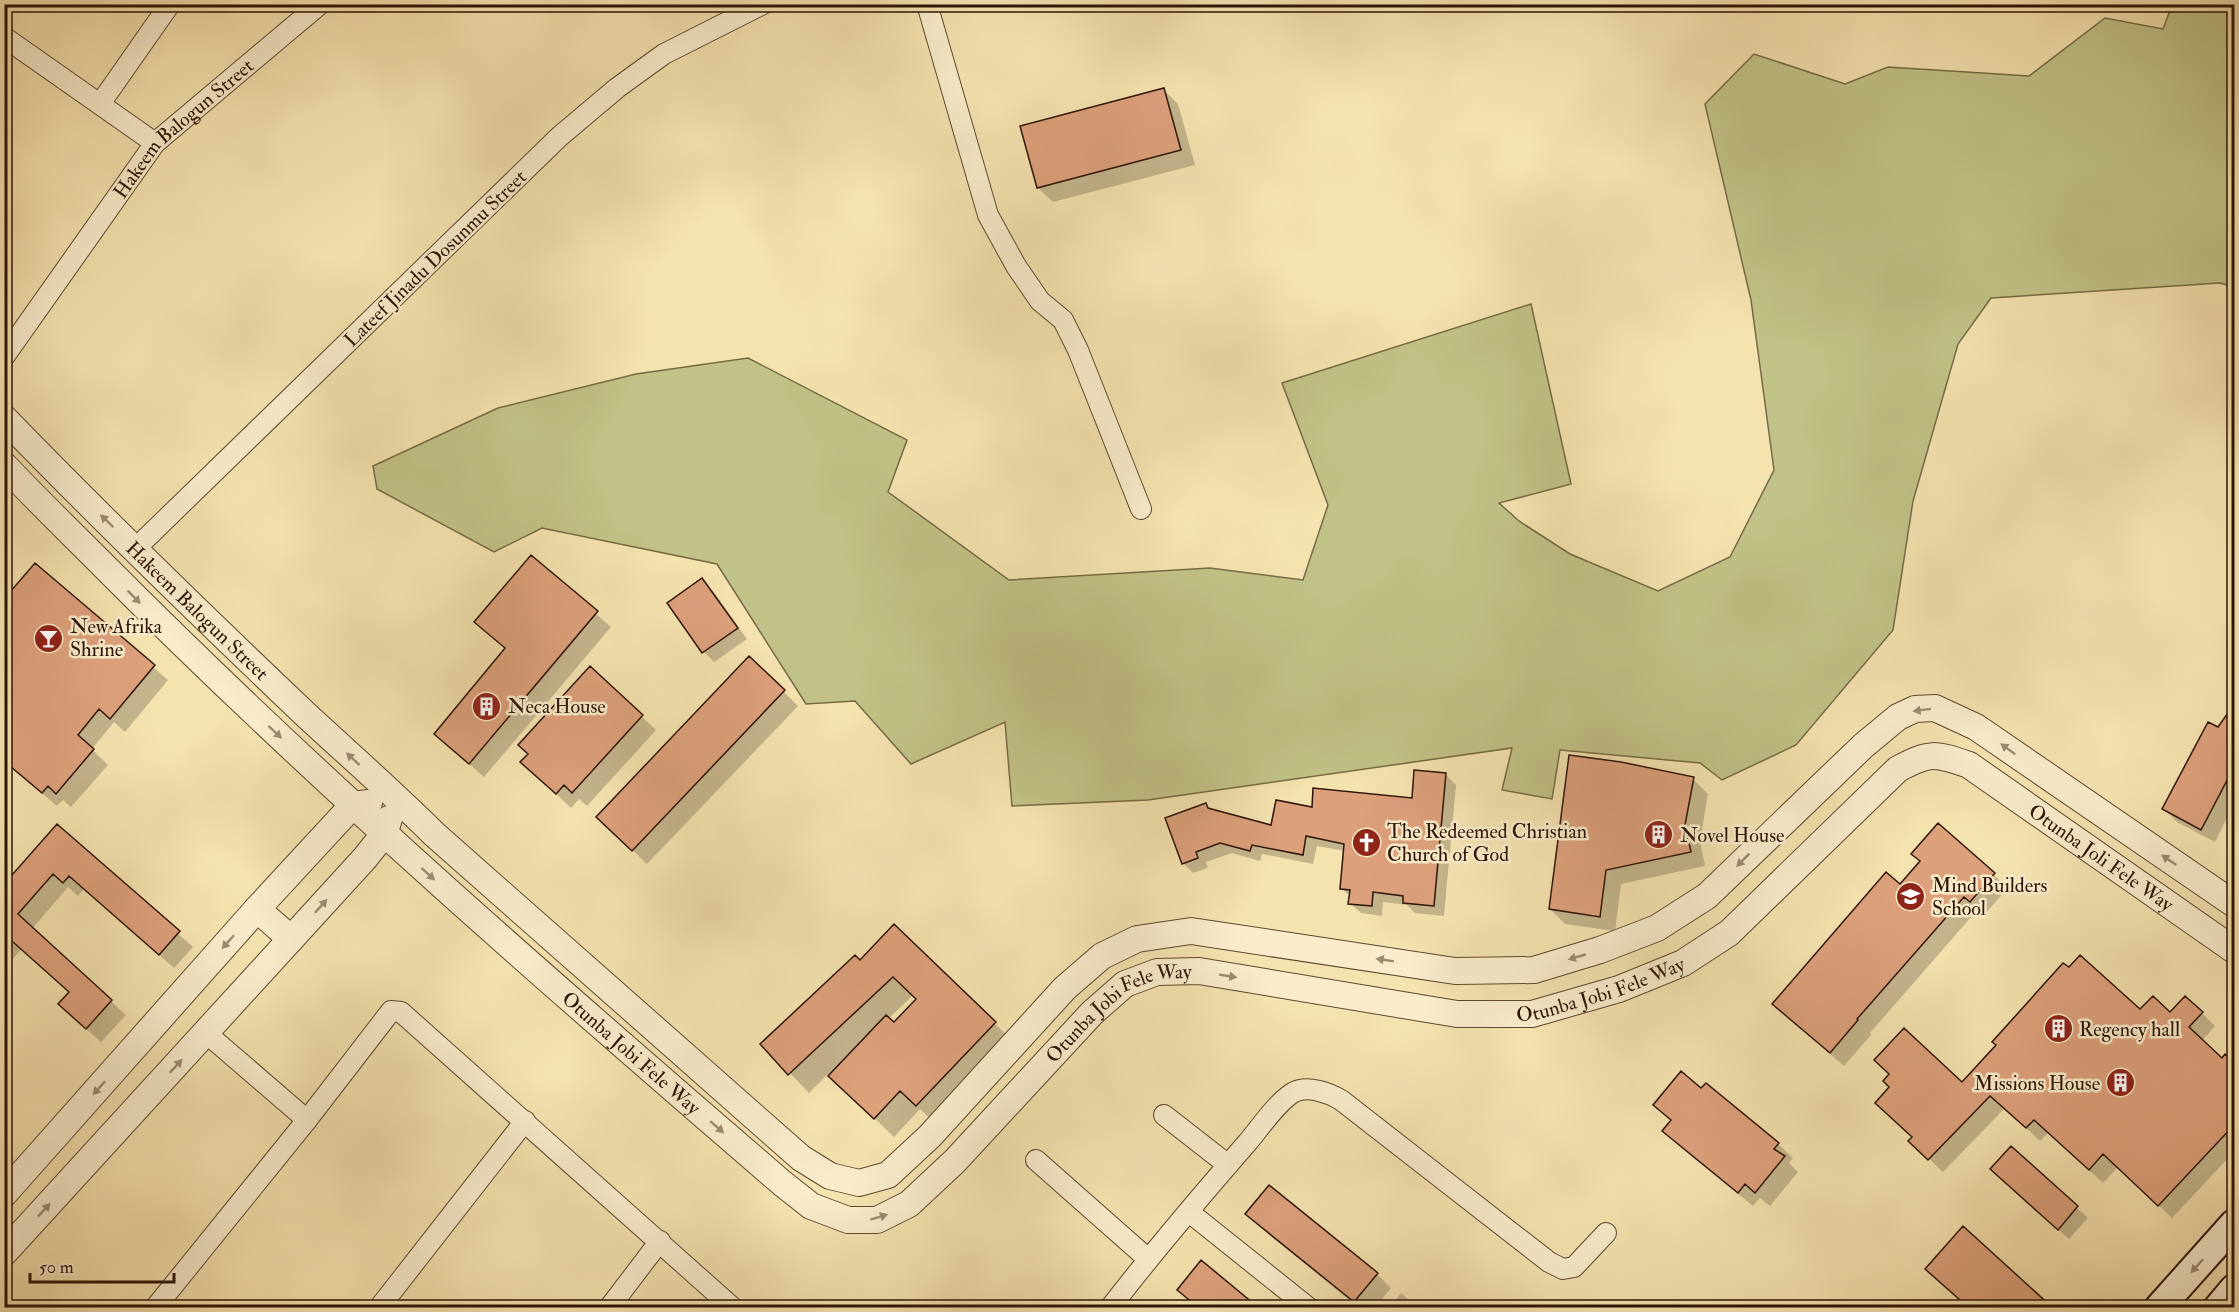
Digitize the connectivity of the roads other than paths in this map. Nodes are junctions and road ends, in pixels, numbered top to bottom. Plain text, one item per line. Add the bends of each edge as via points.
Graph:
1 (170, 4) edge
2 (320, 4) edge
3 (763, 4) edge
4 (927, 4) edge
5 (4, 37) edge
6 (100, 104) junction
7 (155, 143) junction
8 (4, 357) edge
9 (4, 418) edge
10 (6, 471) edge
11 (1141, 508) dead end
12 (135, 549) junction
13 (1976, 727) joint
14 (1969, 765) joint
15 (396, 798) junction
16 (352, 806) junction
17 (384, 834) junction
18 (2207, 885) junction
19 (2235, 904) edge
20 (257, 909) junction
21 (2188, 918) junction
22 (291, 939) junction
23 (2235, 950) edge
24 (206, 1033) junction
25 (1015, 1045) junction
26 (1041, 1068) junction
27 (1164, 1115) dead end
28 (307, 1120) junction
29 (525, 1121) junction
30 (1036, 1160) dead end
31 (1228, 1165) junction
32 (4, 1194) edge
33 (1189, 1212) junction
34 (2235, 1224) edge
35 (1606, 1233) dead end
36 (660, 1242) junction
37 (4, 1253) edge
38 (1148, 1259) junction
39 (2235, 1289) edge
40 (155, 1308) edge
41 (379, 1308) edge
42 (609, 1308) edge
43 (733, 1308) edge
44 (1110, 1308) edge
45 (1309, 1308) edge
46 (2159, 1308) edge
47 (2218, 1308) edge

1 - 6 street
2 - 7 street, Hakeem Balogun Street
3 - 12 street, Lateef Jinadu Dosunmu Street via 664,54 559,137
4 - 11 street via 987,215 1016,266 1040,301 1062,320 1078,350
5 - 6 street
6 - 7 street
7 - 8 street, Hakeem Balogun Street
12 -> 9 street, Hakeem Balogun Street
10 -> 16 street, Hakeem Balogun Street
15 -> 12 street, Hakeem Balogun Street
18 -> 13 street, Otunba Joli Fele Way
13 -> 25 street, Otunba Jobi Fele Way via 1935,708 1915,709 1898,717 1855,753 1707,896 1657,928 1600,950 1534,970 1455,971 1191,931 1137,939 1102,956 1065,988
14 - 21 street, Otunba Joli Fele Way
26 -> 14 street, Otunba Jobi Fele Way via 1125,984 1157,972 1199,971 1457,1014 1532,1014 1619,989 1683,963 1729,933 1898,769 1922,757 1941,755
15 - 16 street
15 - 17 street
15 - 25 street, Otunba Jobi Fele Way via 801,1158 830,1176 859,1182 888,1175
16 - 17 street, Hakeem Balogun Street
16 - 20 street
22 -> 17 street
17 -> 26 street, Otunba Jobi Fele Way via 782,1183 811,1206 848,1220 877,1220 909,1204 955,1161
18 - 19 street, Otunba Joli Fele Way
18 - 21 street
20 - 22 street
20 -> 32 street
21 - 23 street, Otunba Joli Fele Way
22 - 24 street
24 - 28 street
37 -> 24 street
25 - 26 street
27 - 31 street
28 - 29 street via 391,1011 401,1012
28 - 40 street
29 - 36 street
29 - 41 street
30 - 38 street
31 - 33 street
31 - 35 street via 1295,1091 1322,1091 1341,1100 1549,1262 1563,1269 1574,1267
33 - 38 street
33 - 45 street
34 -> 46 main road
36 - 42 street
36 - 43 street
38 - 44 street
39 - 47 main road

